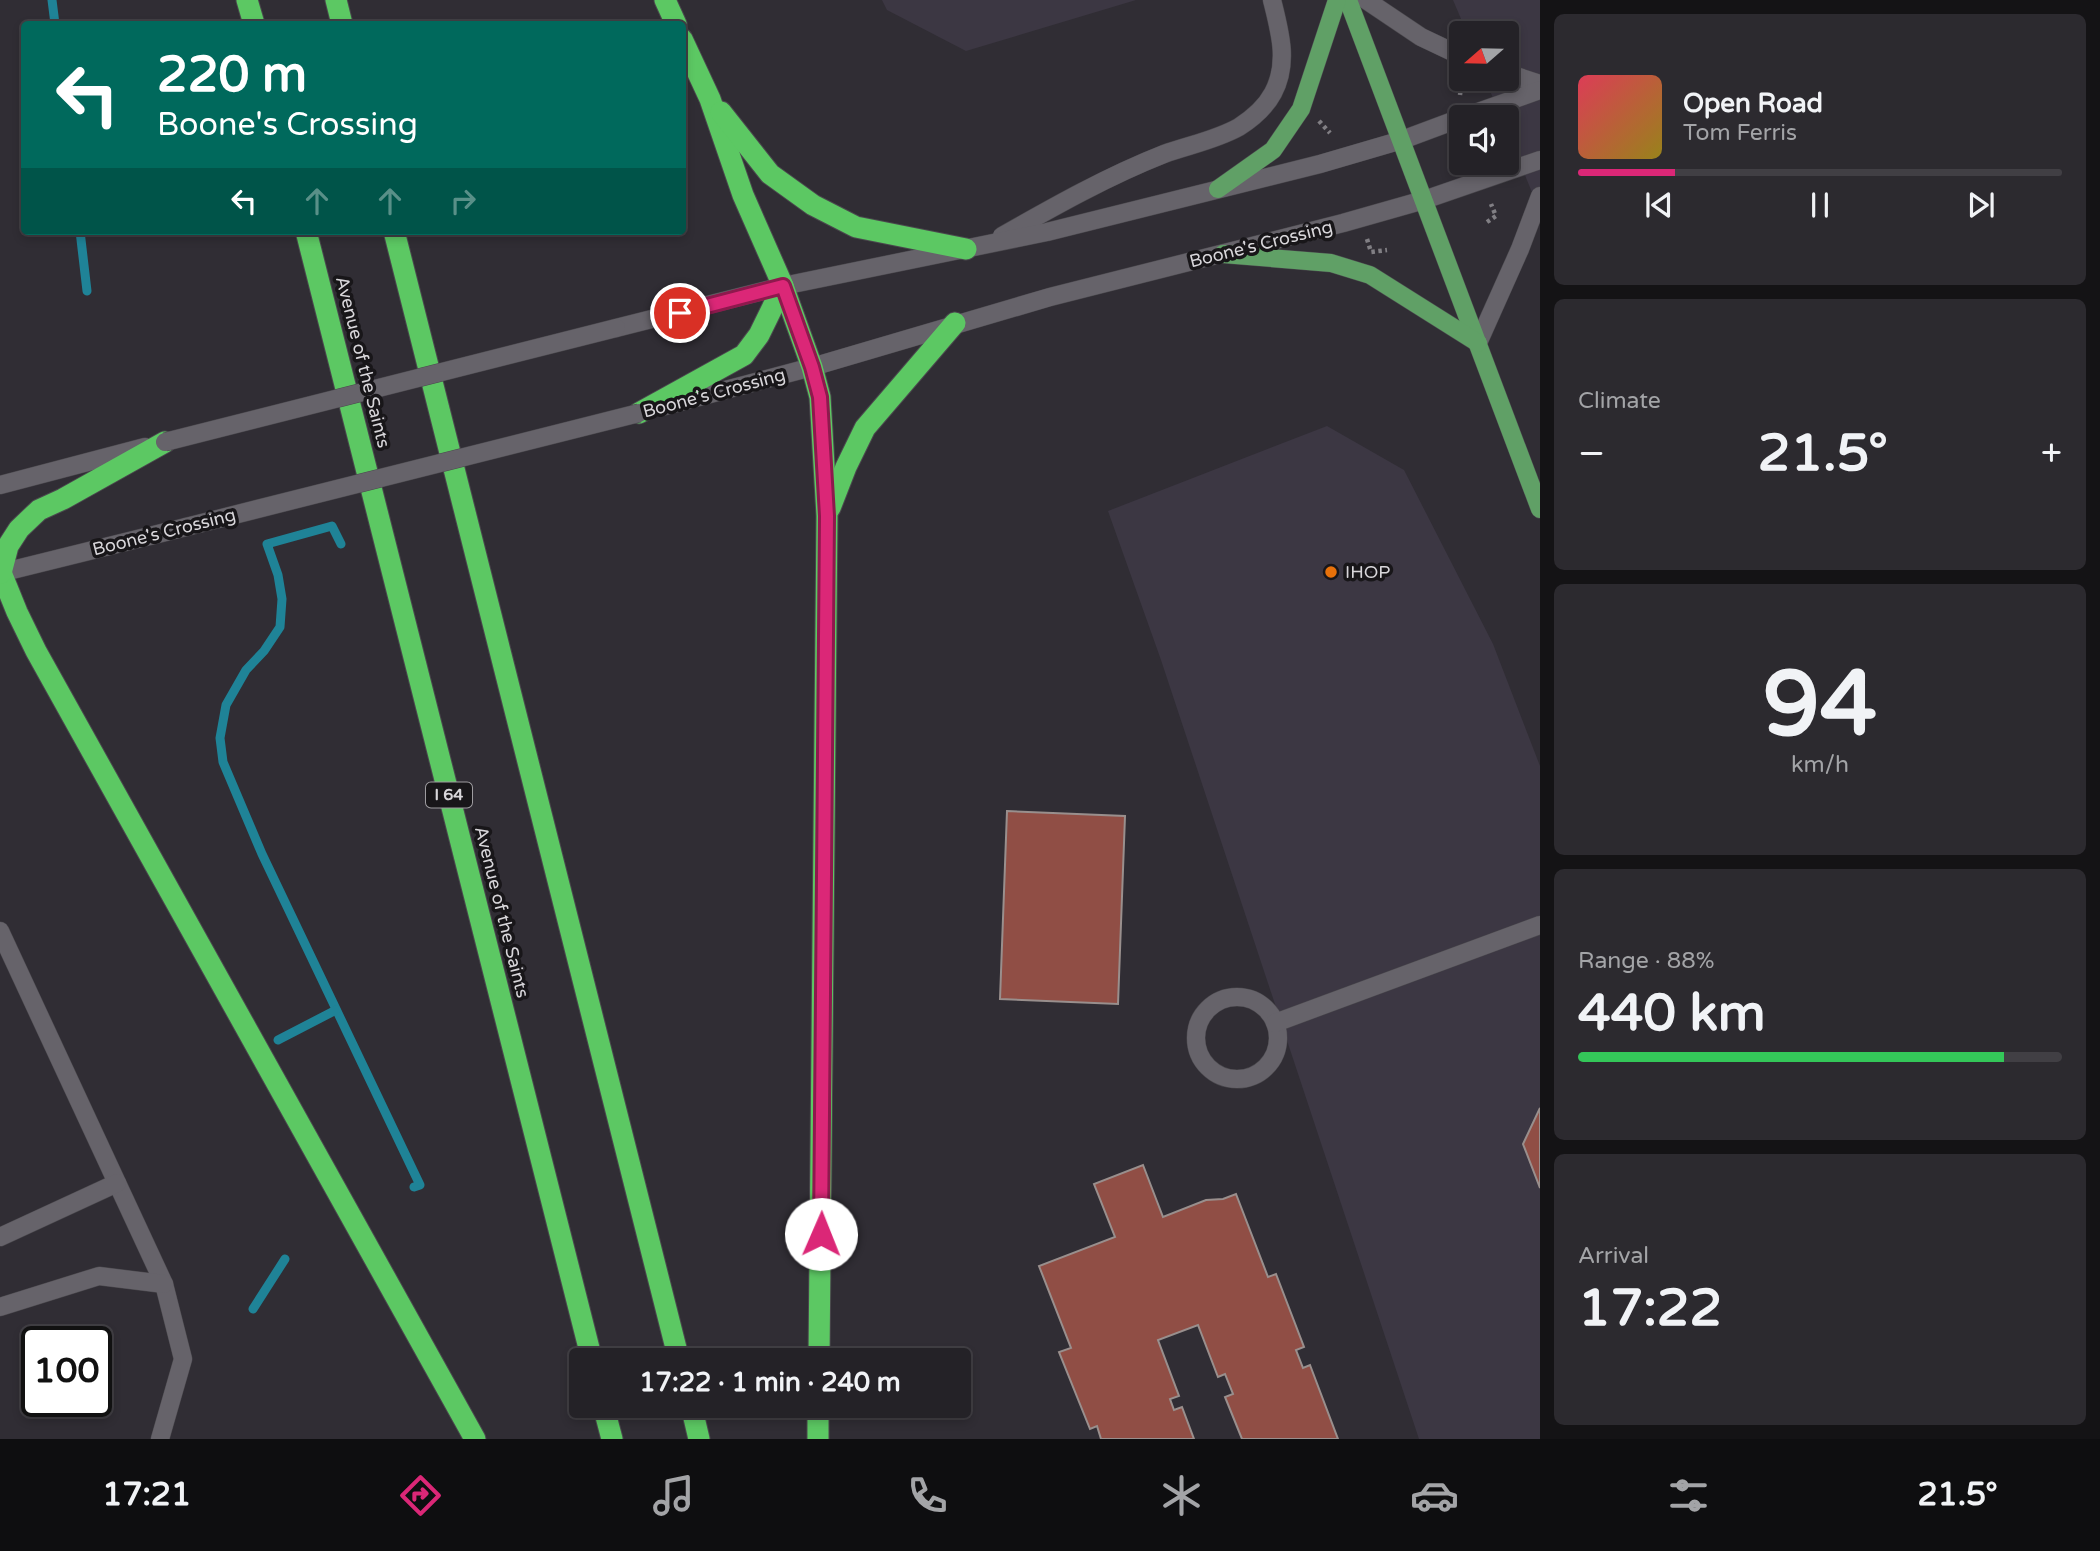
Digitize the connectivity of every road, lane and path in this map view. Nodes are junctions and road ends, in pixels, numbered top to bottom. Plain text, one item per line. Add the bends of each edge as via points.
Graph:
1 (247, 0) edge
2 (336, 0) edge
3 (665, 0) edge
4 (1272, 0) edge
5 (1337, 0) edge
6 (1349, 0) edge
7 (1366, 0) edge
8 (253, 21) edge
9 (341, 21) edge
10 (675, 21) edge
11 (686, 48) edge
12 (1449, 50) edge
13 (1519, 77) edge
14 (1540, 84) edge
15 (1540, 90) edge
16 (710, 99) junction
17 (1487, 105) edge
18 (1449, 118) edge
19 (1318, 120) dead end
20 (1330, 133) dead end
21 (1402, 140) junction
22 (1540, 160) edge
23 (1218, 189) junction
24 (1540, 196) edge
25 (1424, 200) junction
26 (1491, 204) dead end
27 (1496, 216) junction
28 (1503, 216) dead end
29 (1487, 222) dead end
30 (307, 235) edge
31 (395, 235) edge
32 (1367, 239) dead end
33 (976, 247) junction
34 (1387, 250) dead end
35 (1223, 254) junction
36 (783, 286) junction
37 (955, 323) junction
38 (1478, 343) junction
39 (812, 367) junction
40 (639, 413) junction
41 (165, 442) junction
42 (0, 485) edge
43 (1540, 509) edge
44 (827, 516) junction
45 (0, 572) edge
46 (1540, 925) edge
47 (0, 931) edge
48 (1275, 1023) junction
49 (117, 1183) junction
50 (0, 1237) edge
51 (164, 1283) junction
52 (0, 1307) edge
53 (589, 1348) edge
54 (676, 1348) edge
55 (819, 1348) edge
56 (606, 1418) edge
57 (694, 1418) edge
58 (818, 1418) edge
59 (160, 1439) edge
60 (475, 1439) edge
61 (611, 1439) edge
62 (699, 1439) edge
63 (818, 1439) edge

1 - 8 highway
2 - 9 highway
3 - 10 highway
4 - 33 street via 1283,43 1280,77 1259,113 1212,139 1090,187
5 - 23 main road via 1301,109 1273,150
6 - 21 main road
7 - 12 street via 1420,37
11 - 16 highway
13 - 14 street
15 - 17 street
16 - 33 highway via 770,174 813,205 856,227
16 - 36 highway via 743,195
18 - 21 street
19 - 20 path
21 - 23 street
21 - 25 main road
22 - 25 street, Boone's Crossing
23 - 33 street
24 - 38 street
25 - 35 street, Boone's Crossing
25 - 38 main road
26 - 27 path
27 - 28 path
27 - 29 path
30 - 53 highway, Avenue of the Saints / I 64
31 - 54 highway
32 - 34 path via 1371,252
33 - 36 street
35 - 37 street, Boone's Crossing
35 - 38 main road via 1331,263 1370,275
36 - 39 highway
36 - 40 highway via 760,335 744,355
36 - 41 street, bridge
37 - 39 street, Boone's Crossing
37 - 44 highway via 865,428
38 - 43 main road
39 - 40 street, Boone's Crossing
39 - 44 highway via 820,397
40 - 45 street, Boone's Crossing, bridge
41 - 42 street
41 - 45 highway via 39,510 19,528
44 - 55 highway
45 - 60 highway via 36,651
46 - 48 street
47 - 49 street
48 - 48 street via 1253,1000 1239,996 1223,999 1200,1018 1196,1046 1206,1066 1220,1076 1248,1078 1261,1072 1273,1056 1278,1035
49 - 50 street
49 - 51 street
51 - 52 street via 99,1276
51 - 59 street via 183,1359
56 - 61 highway
57 - 62 highway
58 - 63 highway

